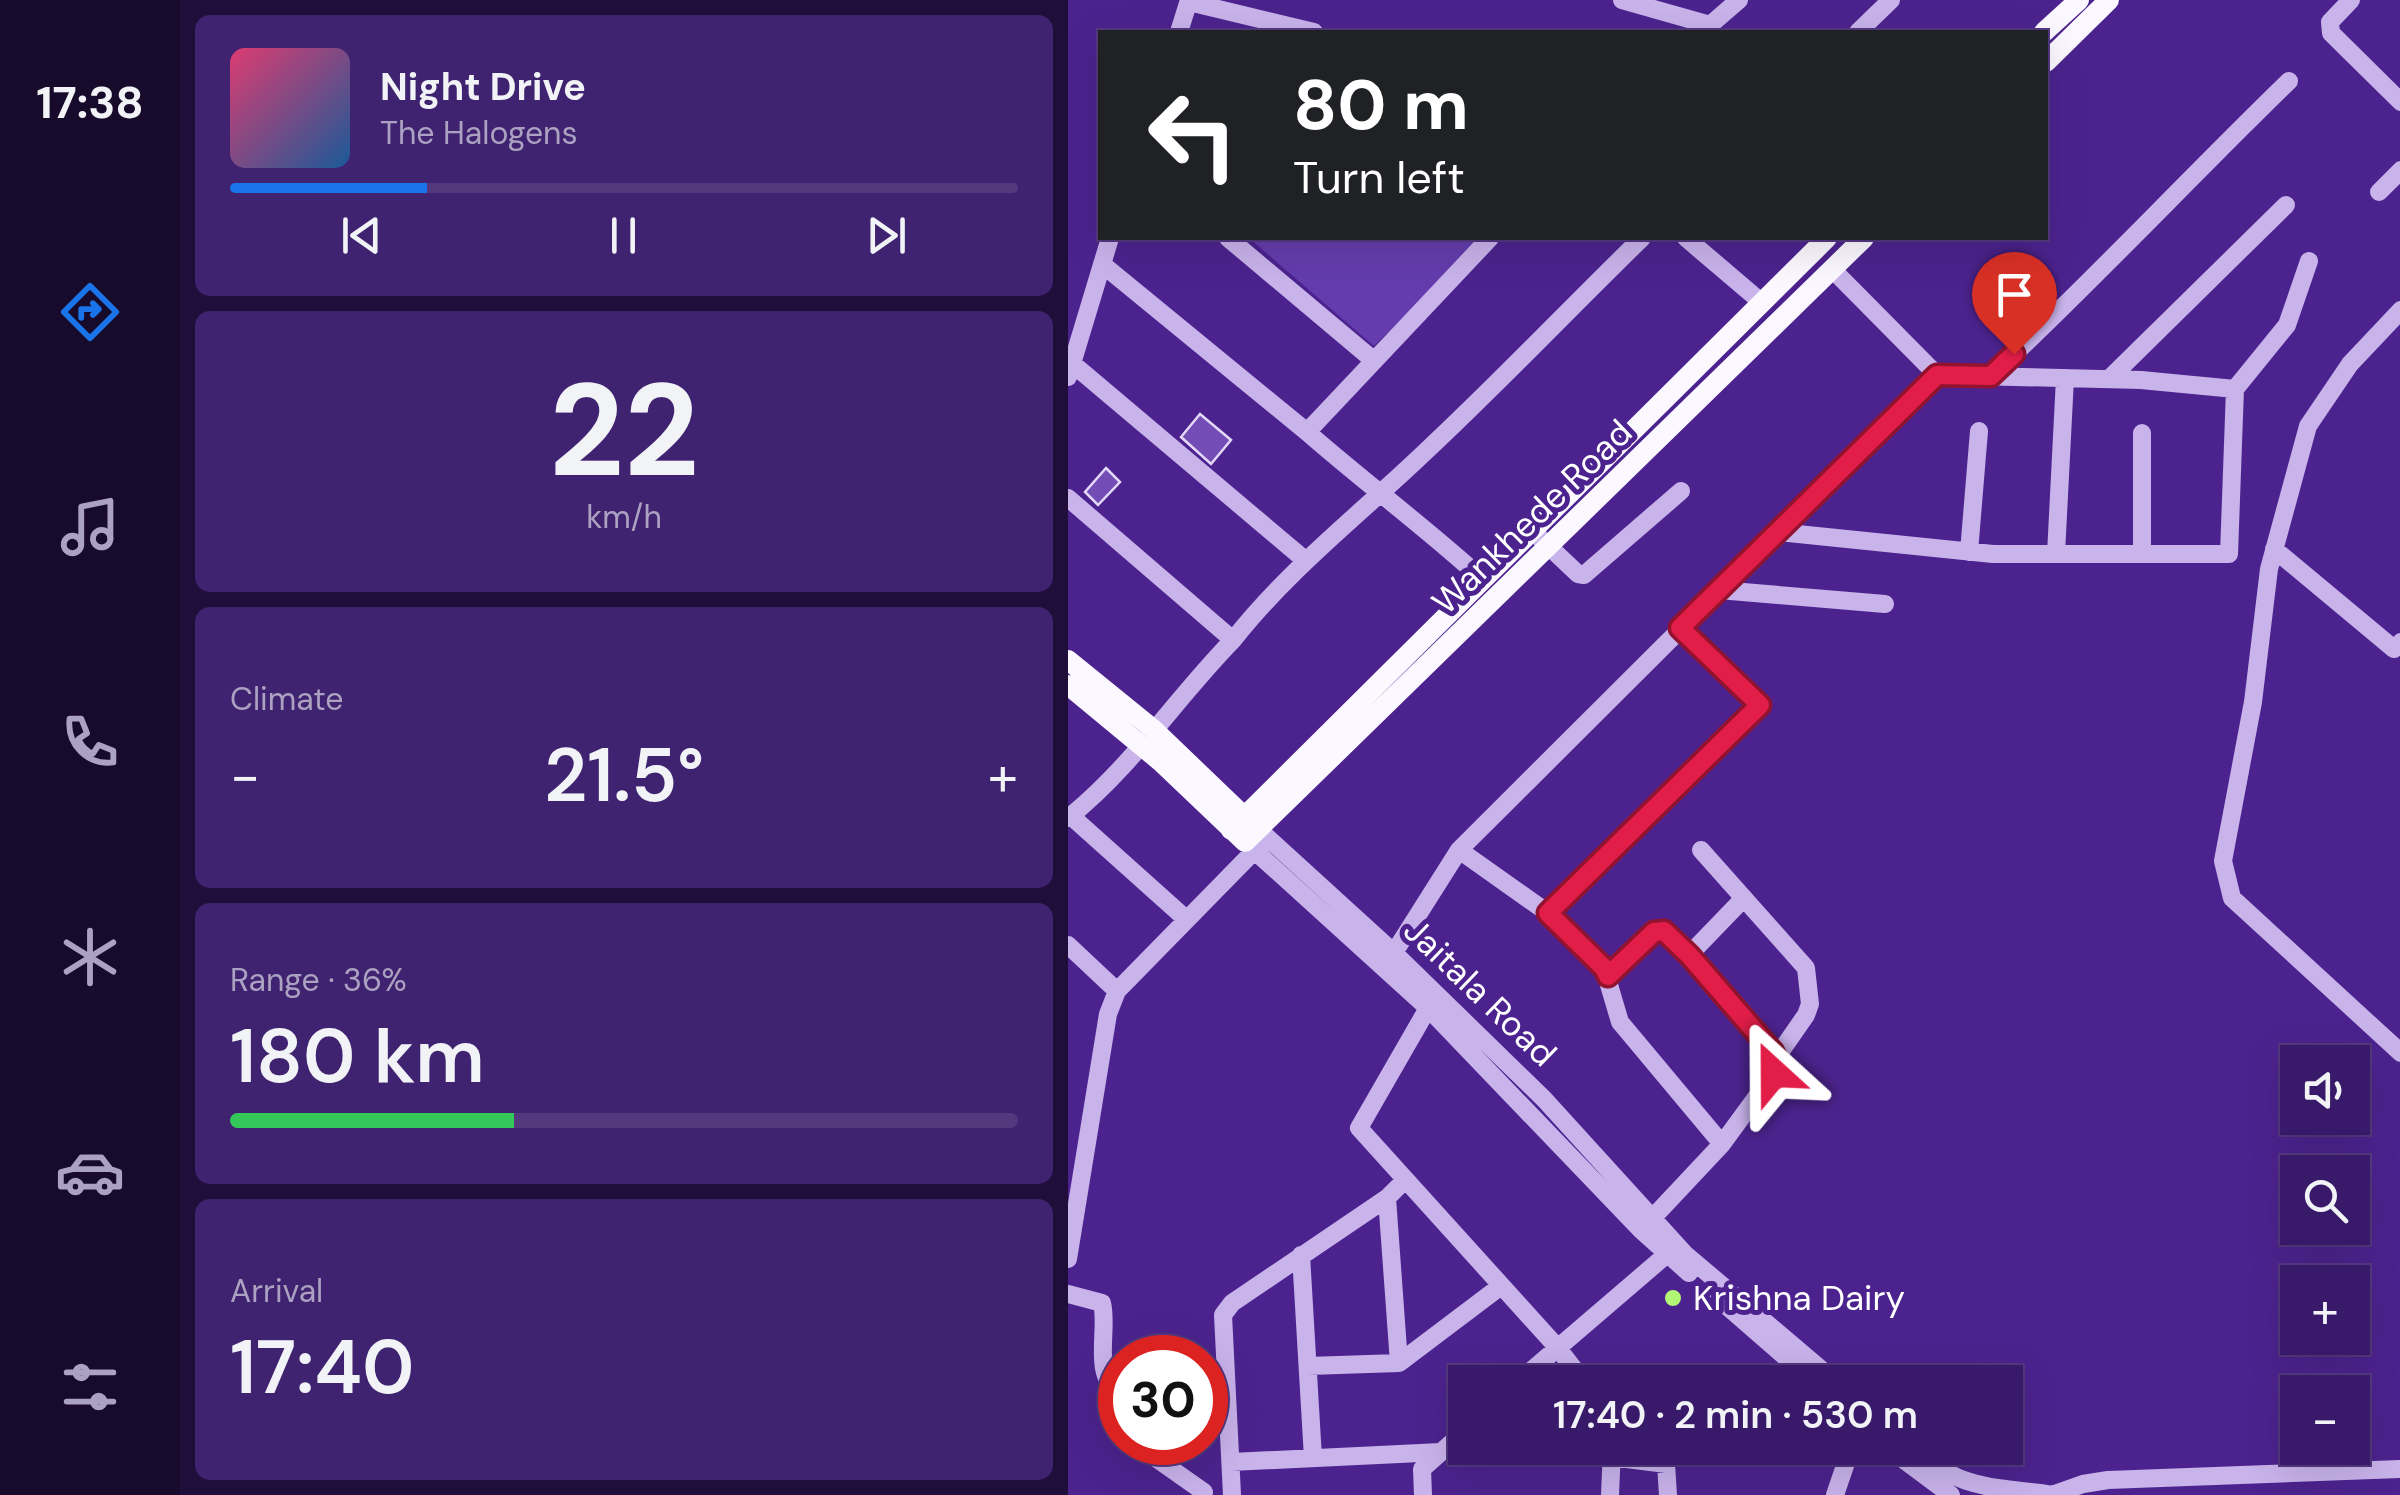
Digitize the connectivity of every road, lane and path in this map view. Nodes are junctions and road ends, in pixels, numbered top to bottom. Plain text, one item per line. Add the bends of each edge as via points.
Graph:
1 (1622, 0) edge
2 (1739, 0) edge
3 (1891, 0) edge
4 (2079, 0) edge
5 (2109, 0) edge
6 (2350, 0) edge
7 (1189, 1) edge
8 (1706, 29) edge
9 (1180, 30) edge
10 (1306, 30) edge
11 (1860, 30) edge
12 (2046, 30) edge
13 (2048, 60) edge
14 (2289, 80) dead end
15 (2400, 102) edge
16 (2400, 170) edge
17 (2378, 192) dead end
18 (2286, 204) dead end
19 (1109, 240) edge
20 (1230, 240) edge
21 (1488, 240) edge
22 (1640, 240) edge
23 (1688, 240) edge
24 (1825, 240) edge
25 (1862, 240) edge
26 (2309, 261) dead end
27 (1102, 264) junction
28 (1832, 268) junction
29 (1760, 301) junction
30 (2400, 310) edge
31 (1372, 359) junction
32 (1070, 373) edge
33 (1937, 375) junction
34 (1991, 376) junction
35 (2065, 378) junction
36 (2110, 380) junction
37 (2235, 390) junction
38 (1979, 431) dead end
39 (1307, 432) junction
40 (2142, 434) dead end
41 (1681, 491) dead end
42 (1379, 494) junction
43 (1068, 498) edge
44 (1532, 530) junction
45 (1778, 532) junction
46 (1549, 547) junction
47 (2274, 550) junction
48 (1968, 552) junction
49 (2056, 554) junction
50 (2142, 554) junction
51 (1305, 560) junction
52 (1481, 578) junction
53 (1719, 590) junction
54 (1885, 604) dead end
55 (1680, 628) junction
56 (1232, 640) junction
57 (2400, 642) edge
58 (1068, 660) edge
59 (1068, 686) edge
60 (1147, 738) junction
61 (1069, 817) edge
62 (1250, 834) junction
63 (1459, 850) junction
64 (1702, 850) dead end
65 (1744, 898) junction
66 (1548, 913) junction
67 (1186, 919) junction
68 (1068, 945) edge
69 (1689, 955) junction
70 (1389, 960) junction
71 (1608, 976) junction
72 (1116, 992) junction
73 (1428, 1008) junction
74 (2400, 1053) edge
75 (1776, 1058) junction
76 (1722, 1144) junction
77 (1405, 1180) junction
78 (1387, 1198) junction
79 (1646, 1224) junction
80 (1672, 1250) junction
81 (1301, 1255) junction
82 (1068, 1259) edge
83 (1502, 1286) junction
84 (1068, 1294) edge
85 (1103, 1335) edge
86 (1558, 1347) junction
87 (1399, 1364) junction
88 (1537, 1365) edge
89 (1571, 1365) edge
90 (1796, 1365) edge
91 (1815, 1365) edge
92 (1308, 1366) junction
93 (1448, 1446) edge
94 (1441, 1452) junction
95 (1313, 1458) junction
96 (1230, 1462) junction
97 (1165, 1465) edge
98 (1611, 1465) edge
99 (1666, 1465) edge
100 (1846, 1465) edge
101 (1911, 1465) edge
102 (1937, 1465) edge
103 (2400, 1470) edge
104 (1981, 1490) edge
105 (1204, 1492) dead end
106 (1232, 1495) edge
107 (1422, 1495) edge
108 (1610, 1495) edge
109 (1668, 1495) edge
110 (1835, 1495) edge
111 (1951, 1495) edge
112 (2053, 1495) edge

1 - 8 street
2 - 8 street
3 - 11 street
4 - 12 main road
5 - 13 main road
6 - 15 street via 2330,22 2331,33
7 - 9 street
7 - 10 street
14 - 34 street
16 - 17 street
18 - 36 street
19 - 27 street
20 - 31 street
21 - 31 street
22 - 42 street
23 - 29 street
24 - 29 main road, Wankhede Road
25 - 28 main road, Wankhede Road
26 - 37 street via 2287,325
27 - 32 street
27 - 39 street
28 - 33 street
28 - 46 main road, Wankhede Road
29 - 44 main road, Wankhede Road
30 - 47 street via 2350,364 2308,426
31 - 39 street
32 - 51 street
33 - 34 street
33 - 45 street
34 - 35 street
35 - 36 street
35 - 49 street
36 - 37 street
37 - 50 street via 2229,554
38 - 48 street
39 - 42 street
40 - 50 street
41 - 46 street via 1584,575
42 - 51 street
42 - 52 street
43 - 56 street
44 - 46 street
44 - 52 main road, Wankhede Road
45 - 48 street
45 - 53 street
46 - 62 main road, Wankhede Road
47 - 57 street via 2394,650
47 - 74 street via 2223,861 2226,880 2232,898
48 - 49 street
49 - 50 street
51 - 56 street
52 - 62 main road, Wankhede Road
53 - 54 street
53 - 55 street
55 - 63 street
55 - 66 street via 1760,705
56 - 60 street
58 - 60 main road, Jaitala Road
59 - 60 main road, Jaitala Road
60 - 61 street
60 - 62 main road, Jaitala Road
61 - 67 street
62 - 67 street
62 - 70 street, Jaitala Road
63 - 66 street
63 - 70 street
64 - 65 street
65 - 69 street
65 - 75 street via 1808,977 1806,1014
66 - 71 street
67 - 72 street
68 - 72 street
69 - 71 street via 1658,930
69 - 75 street
70 - 73 street, Jaitala Road
70 - 79 street, Jaitala Road via 1544,1099
71 - 76 street via 1620,1022
72 - 82 street
73 - 77 street via 1359,1128
73 - 79 street, Jaitala Road
75 - 76 street via 1774,1073
76 - 79 street
77 - 78 street
77 - 83 street
78 - 81 street
78 - 87 street
79 - 80 street, Jaitala Road
80 - 86 street
80 - 90 street, Jaitala Road
80 - 91 street, Jaitala Road
81 - 92 street
81 - 96 street via 1223,1314
83 - 86 street
83 - 87 street
84 - 85 street via 1102,1303
86 - 88 street
86 - 89 street
87 - 92 street
92 - 95 street
93 - 94 street
94 - 95 street
94 - 107 street via 1422,1469
95 - 96 street
96 - 106 street
97 - 105 street
98 - 108 street
99 - 109 street
100 - 110 street
101 - 111 street
102 - 104 street
103 - 112 street via 2108,1480
104 - 112 street

